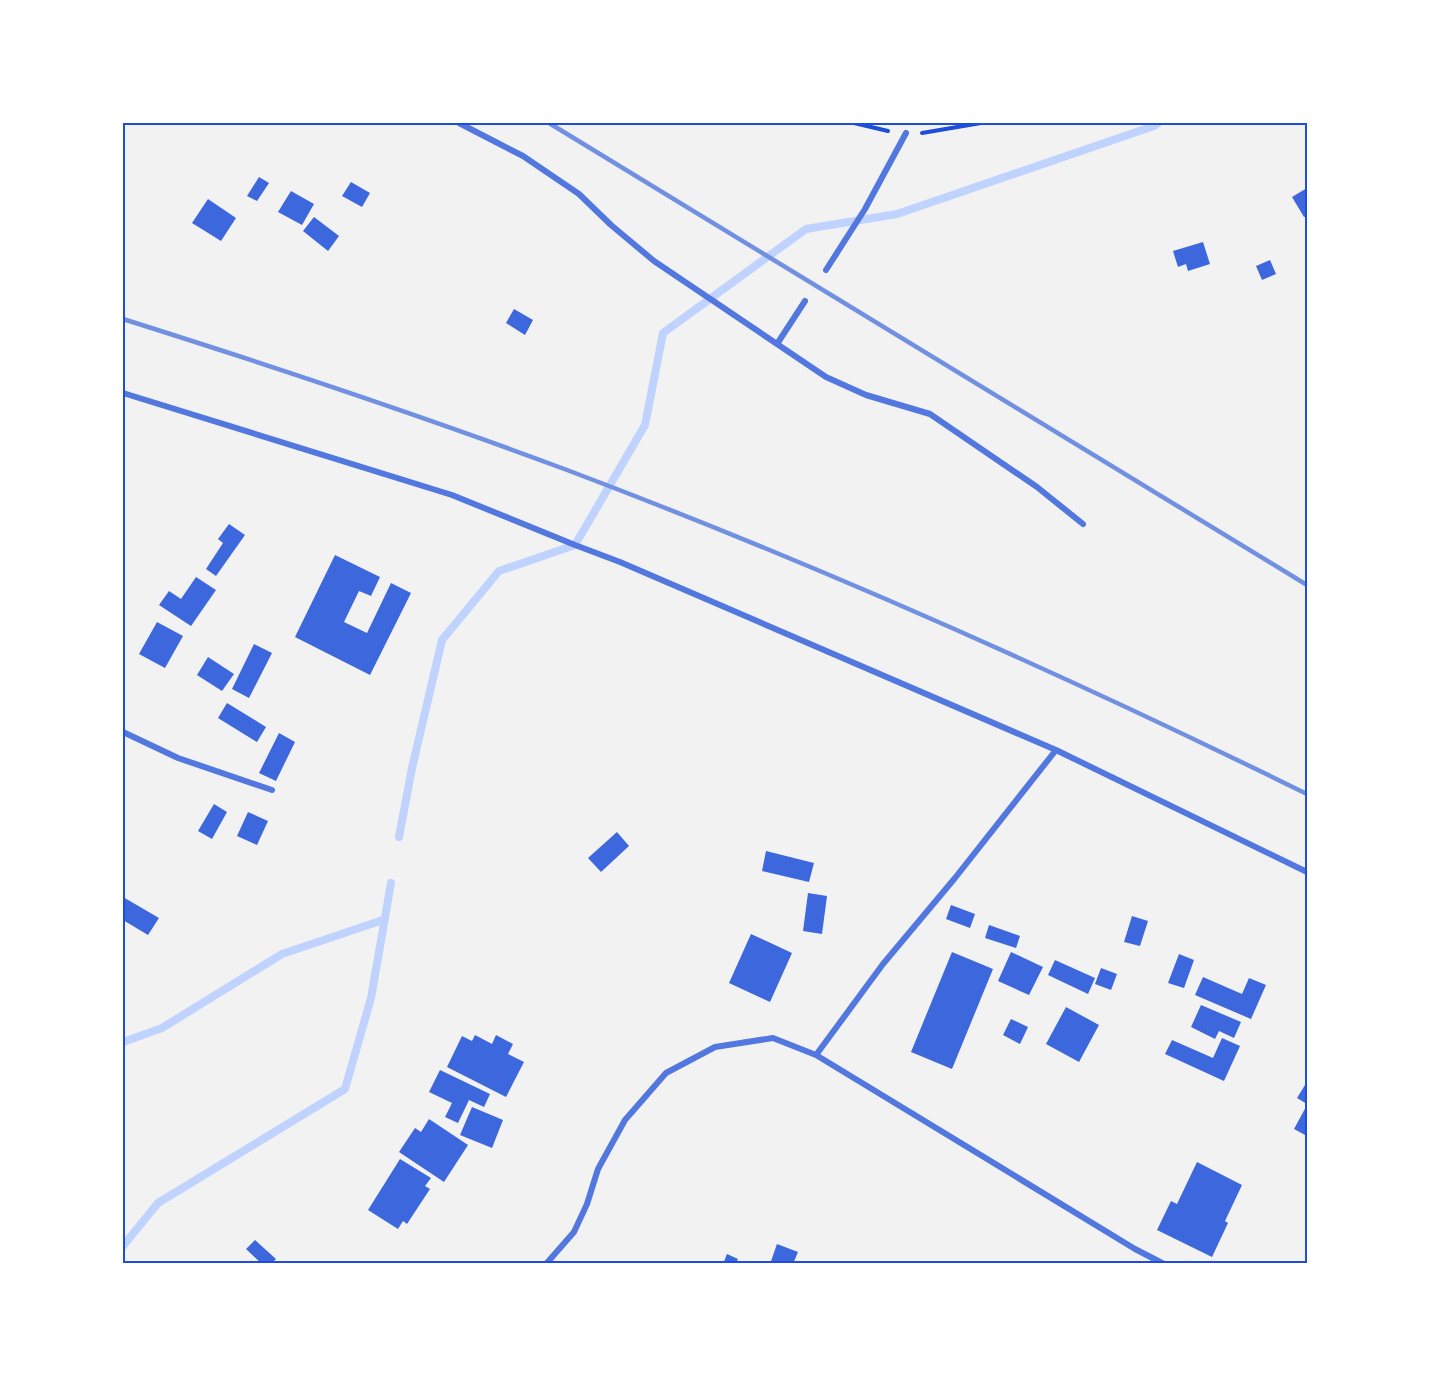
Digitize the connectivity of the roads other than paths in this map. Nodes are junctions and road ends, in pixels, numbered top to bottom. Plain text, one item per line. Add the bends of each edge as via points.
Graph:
1 (459, 123) edge
2 (906, 133) dead end
3 (826, 270) dead end
4 (805, 301) dead end
5 (777, 344) junction
6 (123, 393) edge
7 (1083, 524) dead end
8 (123, 732) edge
9 (1056, 750) junction
10 (272, 790) dead end
11 (1307, 872) edge
12 (816, 1055) junction
13 (546, 1264) edge
14 (1164, 1264) edge

1 - 5 street via 524,156 579,194 654,261
2 - 3 street
4 - 5 street
5 - 7 street via 826,377 866,395 930,414 1037,487
6 - 9 street via 452,495 620,562
8 - 10 street via 178,758
9 - 11 street
9 - 12 street via 883,964
12 - 13 street via 773,1038 715,1047 666,1072 625,1120 598,1169 574,1232
12 - 14 street

